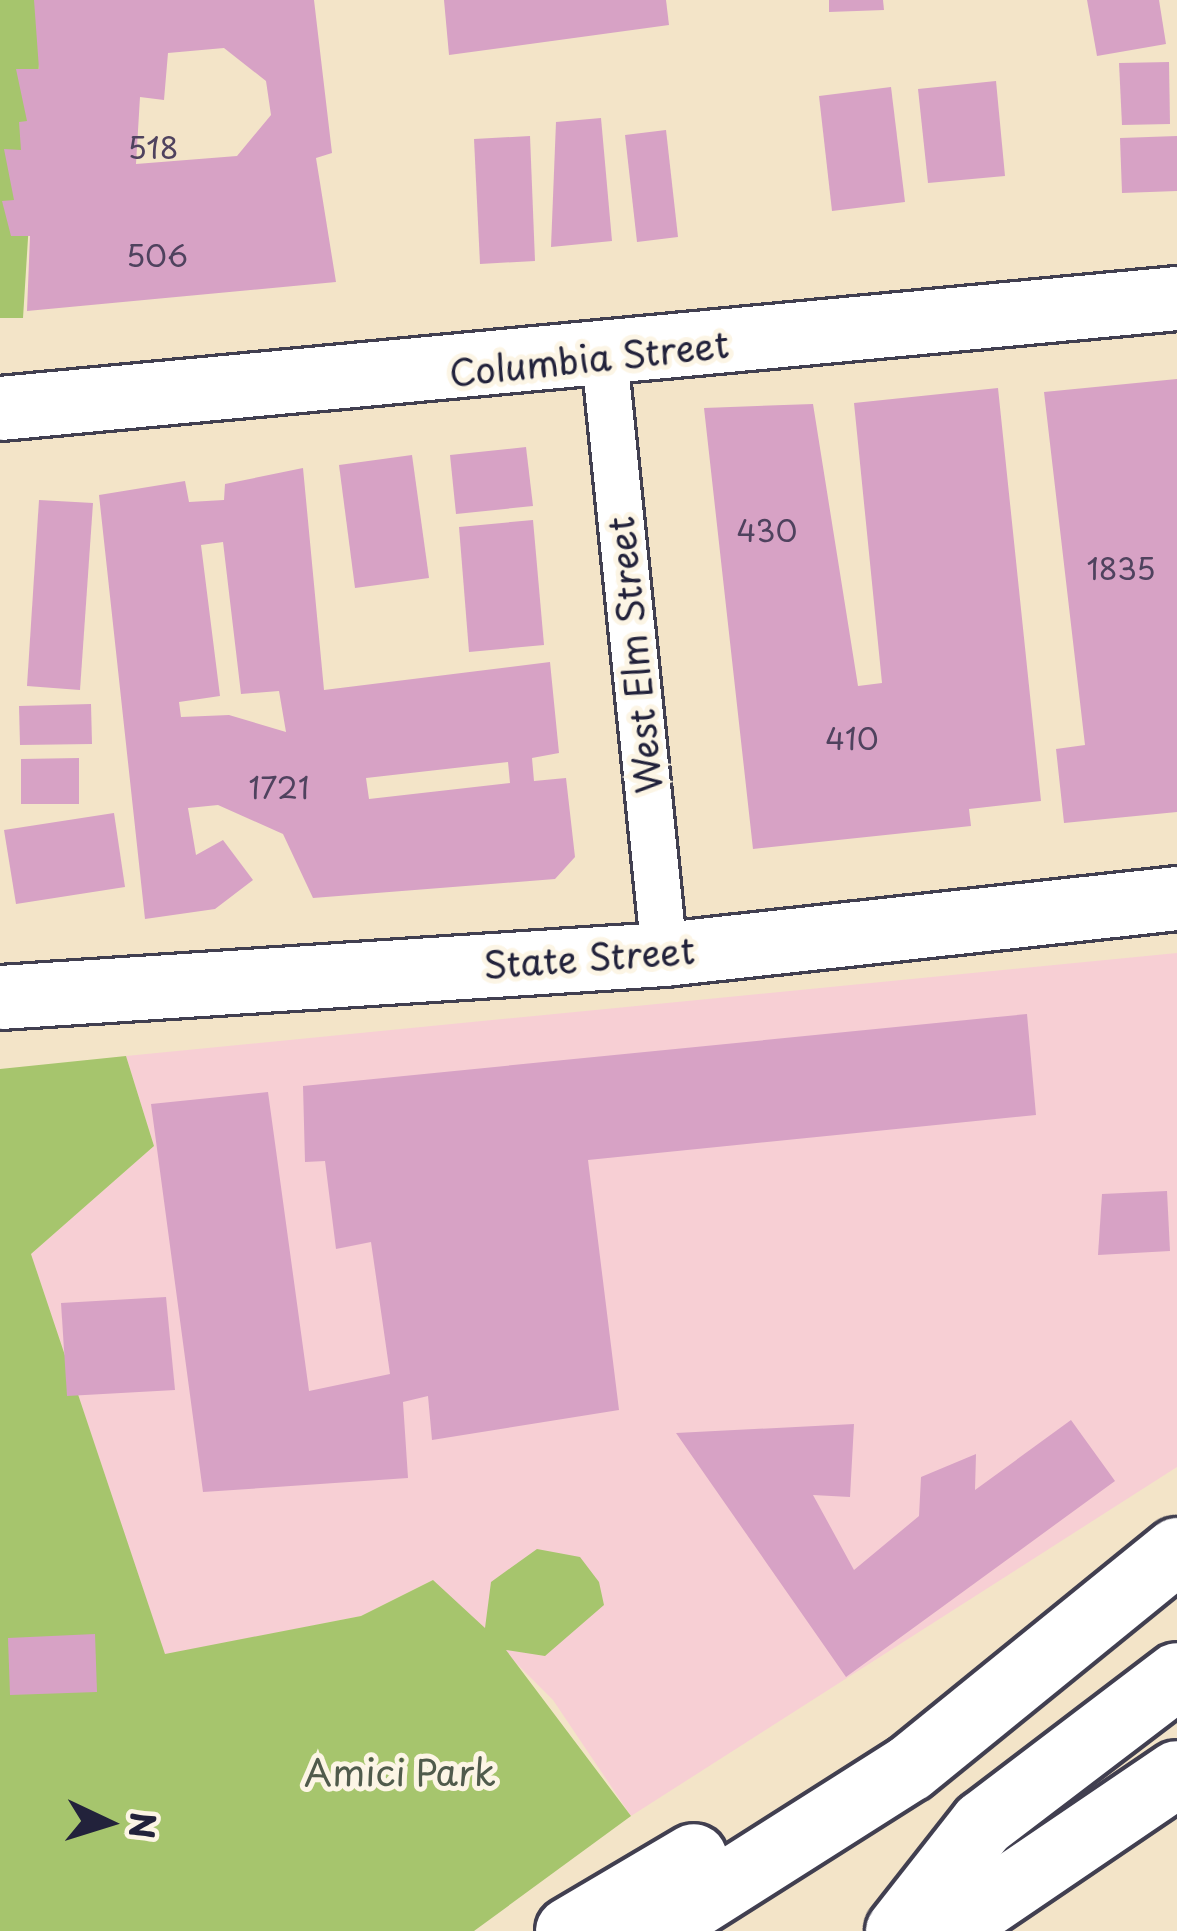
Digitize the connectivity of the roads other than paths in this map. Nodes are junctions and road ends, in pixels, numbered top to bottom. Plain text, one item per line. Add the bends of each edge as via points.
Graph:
1 (1177, 298) edge
2 (604, 356) junction
3 (0, 408) edge
4 (1177, 898) edge
5 (664, 953) junction
6 (0, 997) edge
7 (1177, 1551) edge
8 (1036, 1662) junction
9 (1177, 1676) edge
10 (1177, 1774) edge
11 (569, 1931) edge
12 (653, 1931) edge
13 (899, 1931) edge
14 (946, 1931) edge

1 - 2 main road, Columbia Street
2 - 3 main road, Columbia Street
2 - 5 street, West Elm Street
4 - 5 main road, State Street
5 - 6 main road, State Street
7 - 8 highway
8 - 11 highway
8 - 12 highway via 910,1768
9 - 13 highway via 982,1824
10 - 14 highway

